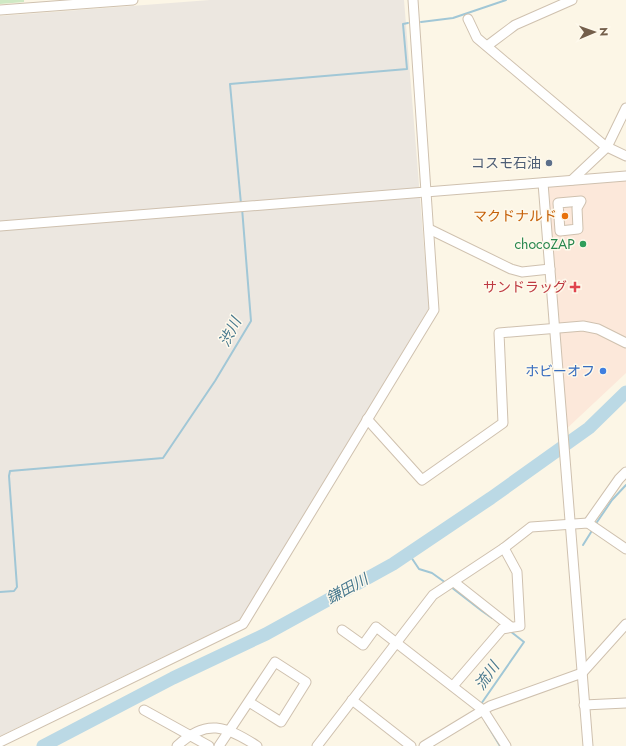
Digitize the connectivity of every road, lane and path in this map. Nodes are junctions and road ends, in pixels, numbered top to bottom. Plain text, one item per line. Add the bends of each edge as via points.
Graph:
1 (133, 0) edge
2 (413, 0) edge
3 (572, 0) edge
4 (30, 4) edge
5 (0, 10) edge
6 (468, 19) dead end
7 (487, 46) junction
8 (626, 108) edge
9 (607, 147) junction
10 (626, 156) edge
11 (626, 176) edge
12 (572, 180) junction
13 (543, 183) junction
14 (426, 192) junction
15 (0, 226) edge
16 (429, 229) junction
17 (550, 269) junction
18 (555, 328) junction
19 (626, 343) edge
20 (367, 420) junction
21 (626, 472) edge
22 (588, 523) junction
23 (570, 524) junction
24 (504, 548) junction
25 (626, 549) edge
26 (454, 582) junction
27 (626, 624) edge
28 (511, 627) junction
29 (342, 630) dead end
30 (397, 642) junction
31 (582, 673) junction
32 (453, 686) junction
33 (352, 700) junction
34 (249, 702) junction
35 (626, 703) edge
36 (584, 705) junction
37 (144, 710) dead end
38 (483, 710) junction
39 (230, 730) junction
40 (188, 735) junction
41 (0, 742) edge
42 (177, 746) edge
43 (209, 746) edge
44 (219, 746) edge
45 (257, 746) edge
46 (317, 746) edge
47 (411, 746) edge
48 (424, 746) edge
49 (506, 746) edge
50 (588, 746) edge

1 - 4 street
2 - 14 street
3 - 7 street via 515,25
4 - 5 street
6 - 7 street via 477,38
7 - 9 street
8 - 9 street
9 - 10 street
9 - 12 street
11 - 12 street
12 - 13 street
13 - 14 street
13 - 17 street
14 - 15 street
14 - 16 street
16 - 17 street via 511,269 522,272
16 - 20 street via 434,310
17 - 18 street
18 - 19 street via 591,327
18 - 20 street via 499,333 503,423 422,480
18 - 23 street
20 - 41 street via 243,624
21 - 22 street
22 - 23 street
22 - 25 street
23 - 24 street via 531,526
23 - 31 street
24 - 26 street
24 - 28 street via 517,572 520,626
26 - 28 street
26 - 30 street via 433,595
27 - 31 street
28 - 32 street via 502,629
29 - 30 street via 363,645 376,628
30 - 32 street
30 - 33 street
31 - 36 street
31 - 38 street
32 - 38 street
33 - 46 street
33 - 47 street
34 - 34 street via 281,722 306,682 275,662
34 - 39 street
35 - 36 street
36 - 50 street
37 - 40 street
38 - 48 street
38 - 49 street
39 - 40 street via 202,729
39 - 44 street
39 - 45 street
40 - 42 street
40 - 43 street

